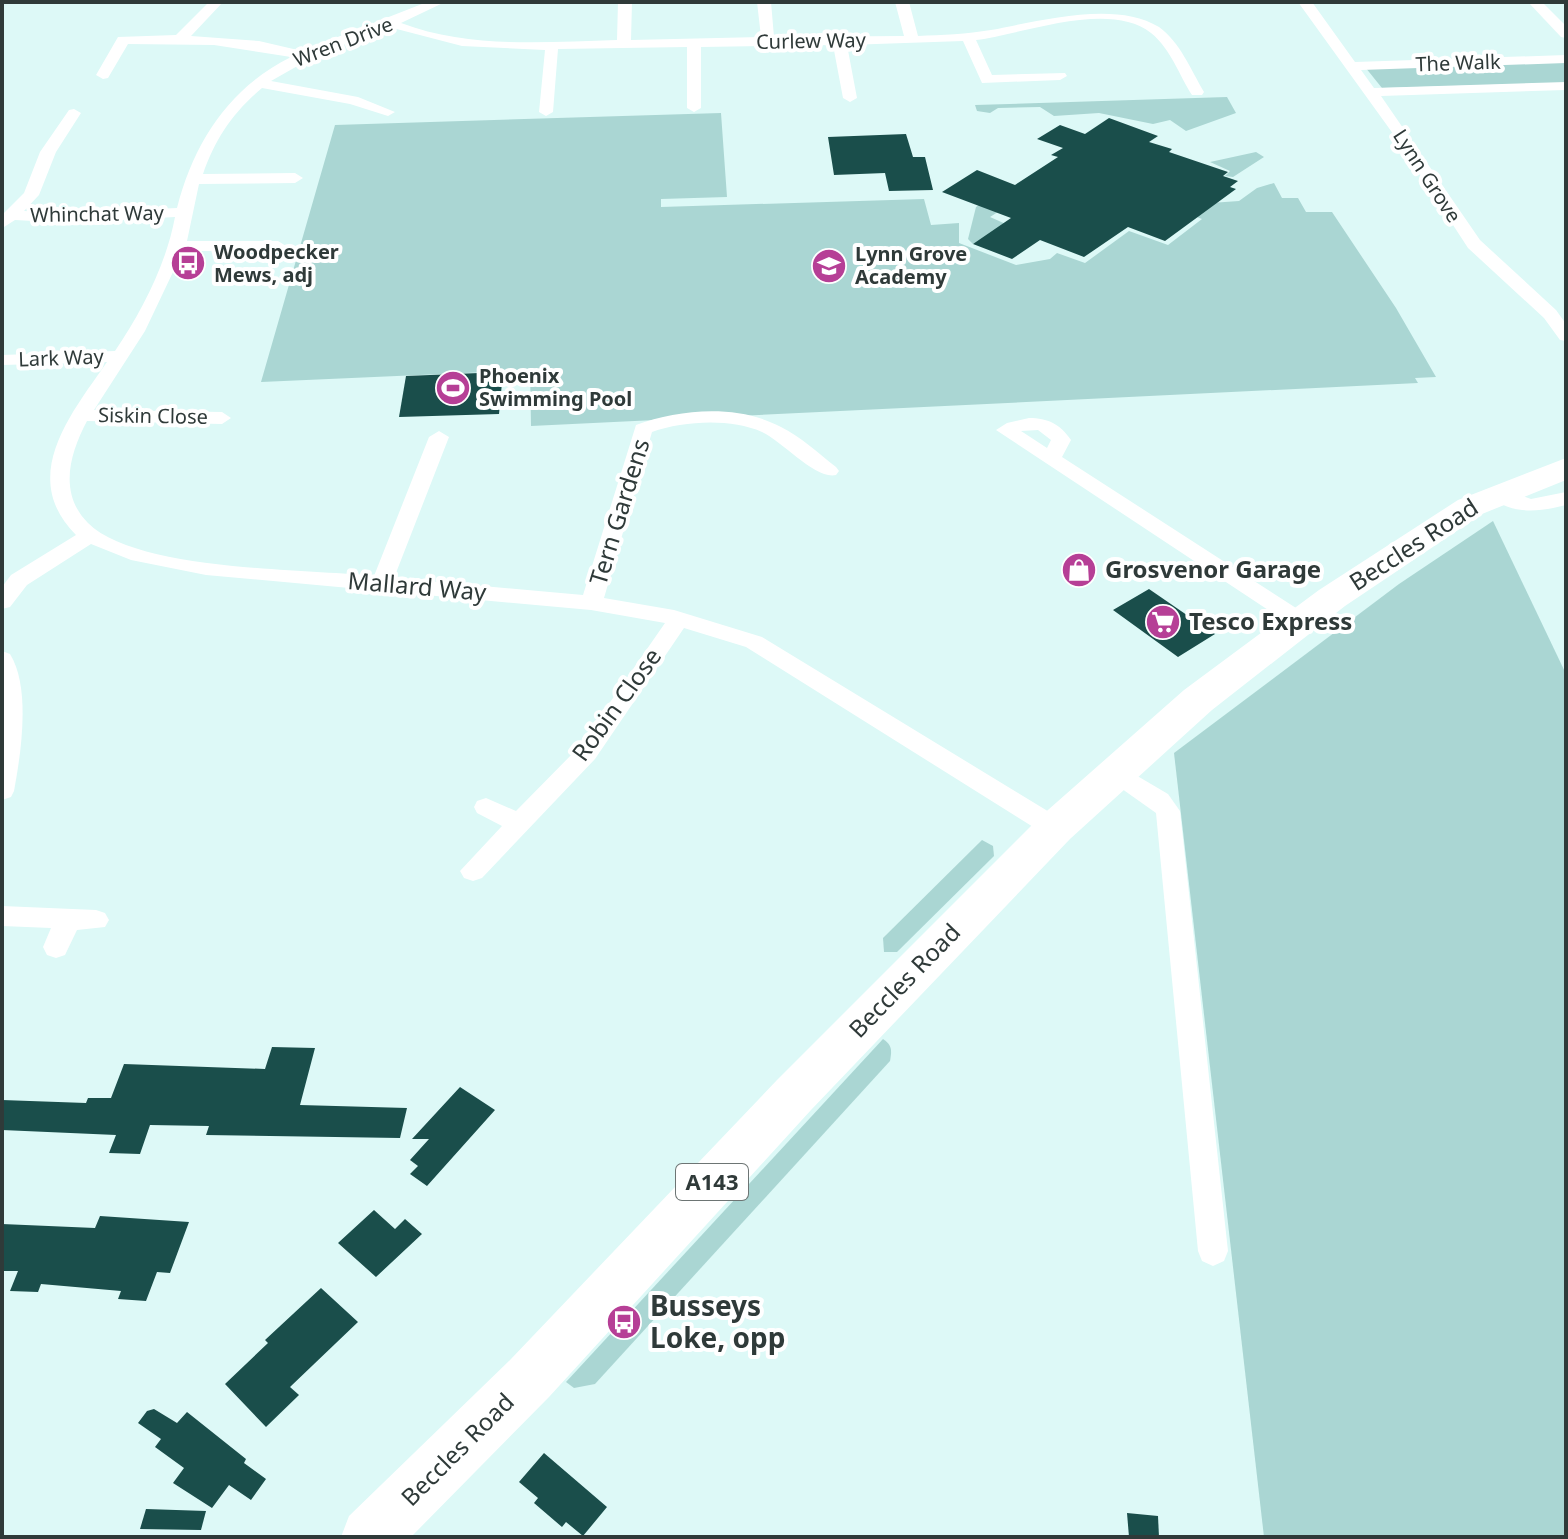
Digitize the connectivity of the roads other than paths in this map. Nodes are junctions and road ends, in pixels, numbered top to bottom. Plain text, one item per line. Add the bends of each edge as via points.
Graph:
1 (216, 2) edge
2 (438, 2) edge
3 (625, 2) edge
4 (764, 2) edge
5 (902, 2) edge
6 (1305, 2) edge
7 (1535, 2) edge
8 (1032, 14) dead end
9 (390, 23) junction
10 (1045, 23) junction
11 (1566, 34) edge
12 (968, 38) junction
13 (180, 39) junction
14 (912, 39) junction
15 (839, 40) junction
16 (768, 41) junction
17 (624, 44) junction
18 (694, 44) junction
19 (552, 45) junction
20 (303, 56) junction
21 (1566, 59) edge
22 (1350, 66) junction
23 (103, 75) dead end
24 (1060, 76) dead end
25 (258, 83) junction
26 (1566, 86) edge
27 (1197, 92) dead end
28 (1369, 92) junction
29 (850, 98) dead end
30 (389, 106) dead end
31 (694, 108) dead end
32 (546, 112) dead end
33 (74, 113) dead end
34 (295, 178) dead end
35 (192, 179) junction
36 (184, 212) junction
37 (6, 219) edge
38 (177, 246) junction
39 (278, 246) dead end
40 (1566, 336) edge
41 (120, 356) junction
42 (2, 360) edge
43 (83, 415) junction
44 (222, 418) dead end
45 (439, 437) dead end
46 (1049, 458) dead end
47 (1566, 468) edge
48 (829, 471) dead end
49 (1498, 493) junction
50 (1566, 498) edge
51 (90, 535) junction
52 (10, 578) edge
53 (381, 584) junction
54 (2, 602) edge
55 (591, 603) junction
56 (679, 619) junction
57 (1302, 622) junction
58 (2, 659) edge
59 (6, 721) edge
60 (1117, 773) junction
61 (2, 791) edge
62 (486, 807) dead end
63 (518, 823) junction
64 (1055, 828) junction
65 (473, 871) dead end
66 (2, 916) edge
67 (69, 919) junction
68 (96, 920) dead end
69 (56, 947) dead end
70 (1213, 1251) dead end
71 (370, 1537) edge

1 - 13 street
2 - 9 street, Wren Drive
3 - 17 street
4 - 16 street
5 - 14 street
6 - 22 street, Lynn Grove
7 - 11 street
8 - 10 street
9 - 19 street, Curlew Way via 459,43
9 - 20 street, Wren Drive
10 - 12 street, Curlew Way
10 - 27 street, Curlew Way via 1087,15 1147,25 1164,38
12 - 14 street, Curlew Way
12 - 24 street via 987,80
13 - 20 street via 280,48
13 - 23 street via 124,37
14 - 15 street, Curlew Way
15 - 16 street, Curlew Way
15 - 29 street
16 - 18 street, Curlew Way
17 - 18 street, Curlew Way
17 - 19 street, Curlew Way
18 - 31 street
19 - 32 street
20 - 25 street, Wren Drive
21 - 22 street, The Walk
22 - 28 street, Lynn Grove
25 - 30 street
25 - 35 street, Wren Drive via 220,125
26 - 28 street, The Walk
28 - 40 street, Lynn Grove via 1467,235
33 - 37 street, Whinchat Way via 48,152 31,195
34 - 35 street
35 - 36 street, Wren Drive
36 - 37 street, Whinchat Way
36 - 38 street, Mallard Way
38 - 39 street
38 - 41 street, Mallard Way
41 - 42 street, Lark Way
41 - 43 street, Mallard Way
43 - 44 street, Siskin Close
43 - 51 street, Mallard Way via 59,467 61,494 73,521
45 - 53 street
46 - 57 street
47 - 49 highway, Beccles Road / A143
48 - 55 street, Tern Gardens via 772,429 753,423 672,420 643,429
49 - 50 street, Beccles Road via 1535,506
49 - 57 highway, Beccles Road / A143
51 - 52 street
51 - 53 street, Mallard Way via 163,561
52 - 54 street
53 - 55 street, Mallard Way
55 - 56 street, Mallard Way
56 - 63 street, Robin Close via 587,753
56 - 64 street, Mallard Way via 754,642
57 - 60 highway, Beccles Road / A143 via 1198,700
58 - 59 street via 10,685
59 - 61 street via 11,747
60 - 64 highway, Beccles Road / A143
60 - 70 street via 1168,811
62 - 63 street
63 - 65 street, Robin Close
64 - 71 highway, Beccles Road / A143 via 761,1129 530,1378
66 - 67 street
67 - 68 street
67 - 69 street

